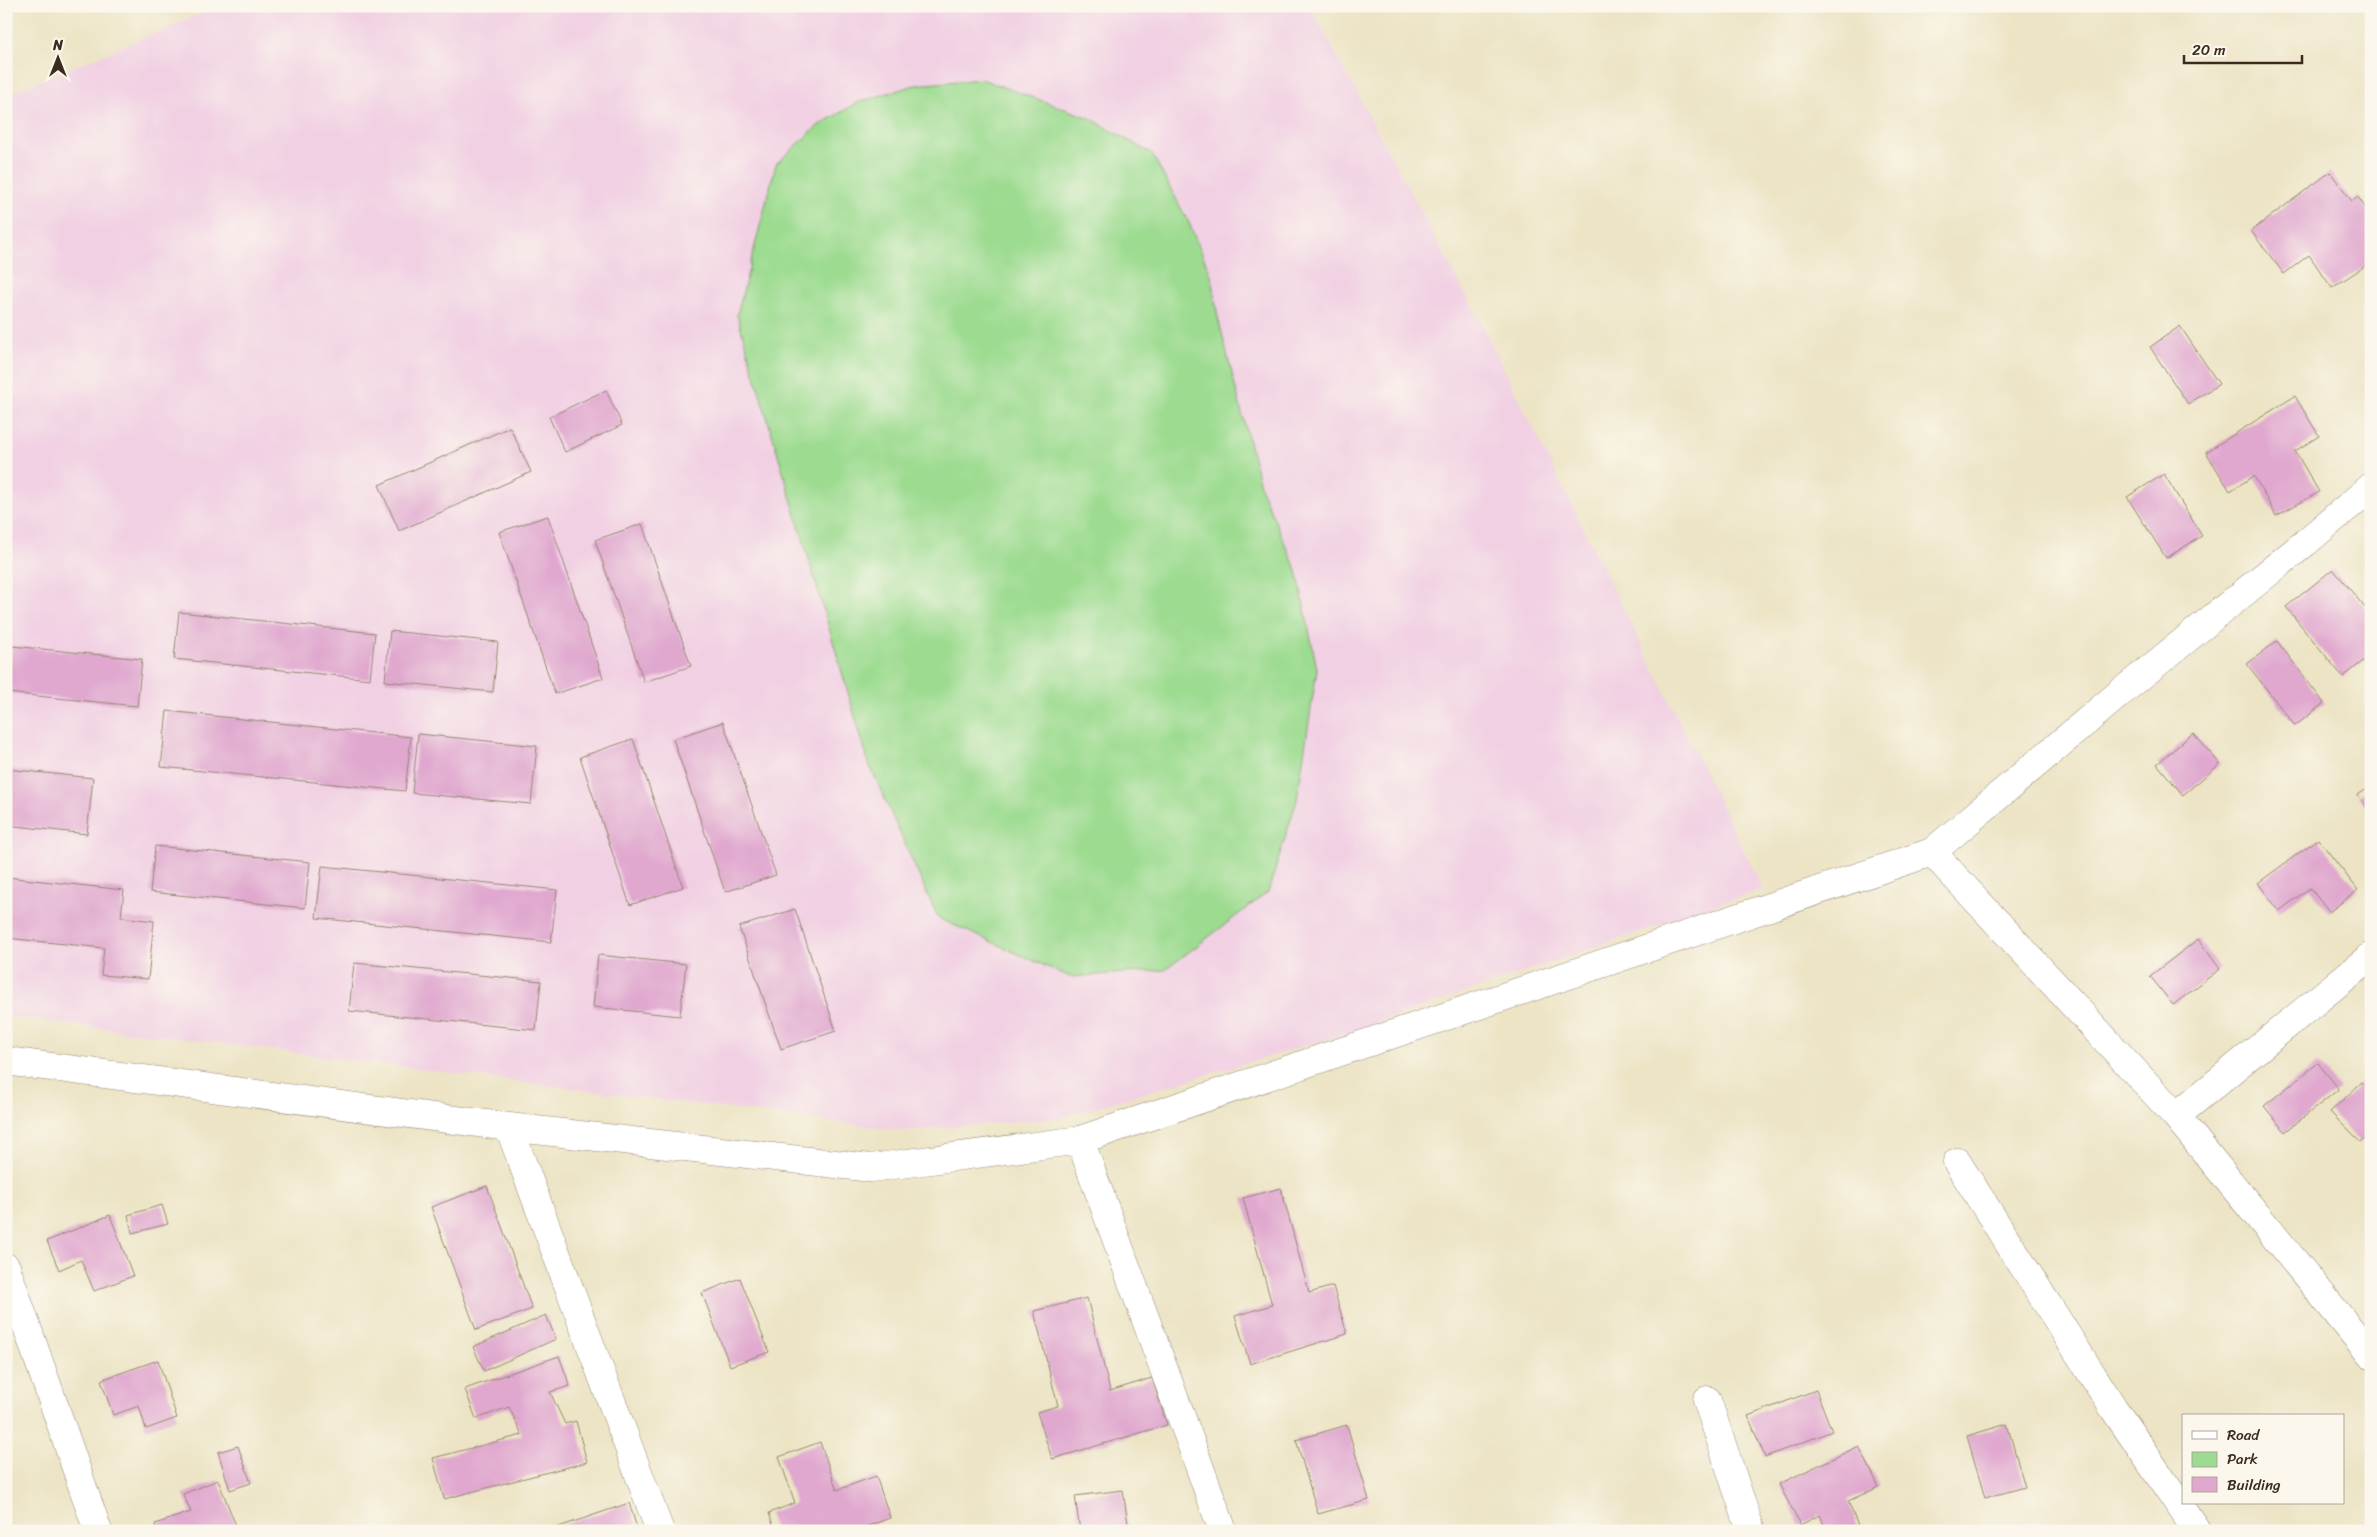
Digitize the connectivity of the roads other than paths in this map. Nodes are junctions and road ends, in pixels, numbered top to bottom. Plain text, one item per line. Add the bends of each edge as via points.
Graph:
1 (2371, 487) edge
2 (1932, 852) junction
3 (2371, 956) edge
4 (6, 1062) edge
5 (2176, 1116) junction
6 (509, 1126) junction
7 (1080, 1140) junction
8 (1957, 1162) dead end
9 (6, 1267) edge
10 (2371, 1355) edge
11 (1707, 1400) dead end
12 (98, 1531) edge
13 (660, 1531) edge
14 (1223, 1531) edge
15 (1751, 1531) edge
16 (2197, 1531) edge

1 - 2 street
2 - 5 street
2 - 7 street
3 - 5 street
4 - 6 street
5 - 10 street
6 - 7 street via 871,1168
6 - 13 street
7 - 14 street
8 - 16 street via 2114,1409
9 - 12 street
11 - 15 street

